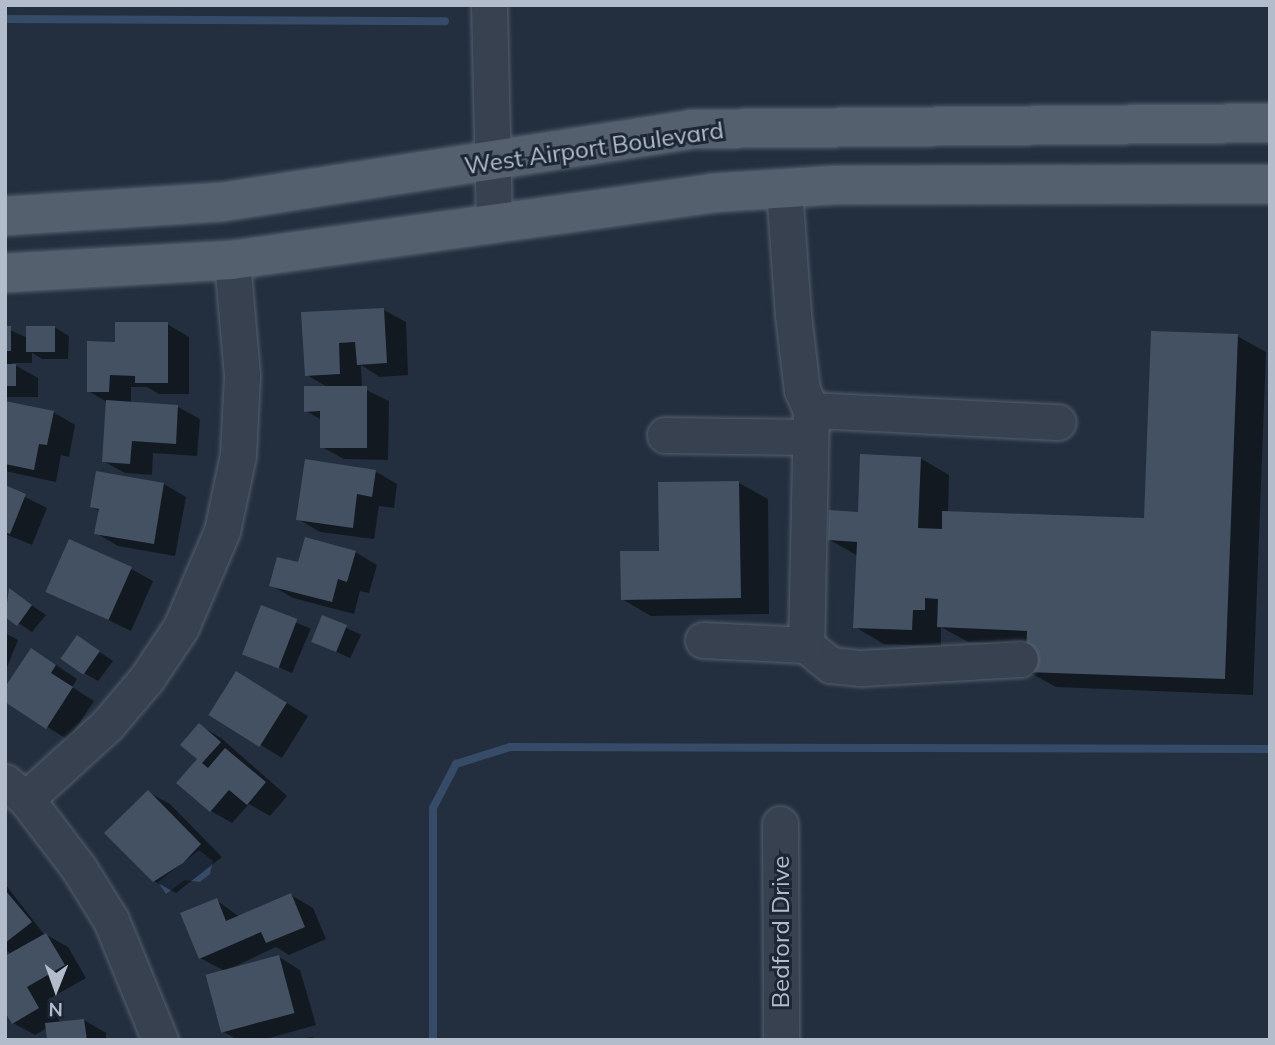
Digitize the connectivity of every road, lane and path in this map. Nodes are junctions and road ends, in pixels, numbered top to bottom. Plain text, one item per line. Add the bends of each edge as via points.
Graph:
1 (489, 5) edge
2 (1270, 123) edge
3 (492, 162) junction
4 (1270, 184) edge
5 (784, 189) junction
6 (5, 216) edge
7 (494, 221) junction
8 (232, 260) junction
9 (5, 273) edge
10 (1058, 422) dead end
11 (811, 424) junction
12 (665, 436) dead end
13 (703, 640) dead end
14 (806, 645) junction
15 (1020, 659) dead end
16 (16, 791) edge
17 (780, 824) dead end
18 (160, 1040) edge
19 (781, 1040) edge

1 - 3 street
2 - 3 main road, West Airport Boulevard via 692,129
3 - 6 main road, West Airport Boulevard via 222,202
3 - 7 street
4 - 5 main road
5 - 7 main road via 712,193
5 - 11 street via 797,353
7 - 8 main road
8 - 9 main road
8 - 16 street via 242,375 238,454 222,531 181,627 147,678 108,724
10 - 11 street
11 - 12 street
11 - 14 street
13 - 14 street
14 - 15 street via 831,665 861,668
16 - 18 street via 78,867 111,920
17 - 19 street, Bedford Drive

